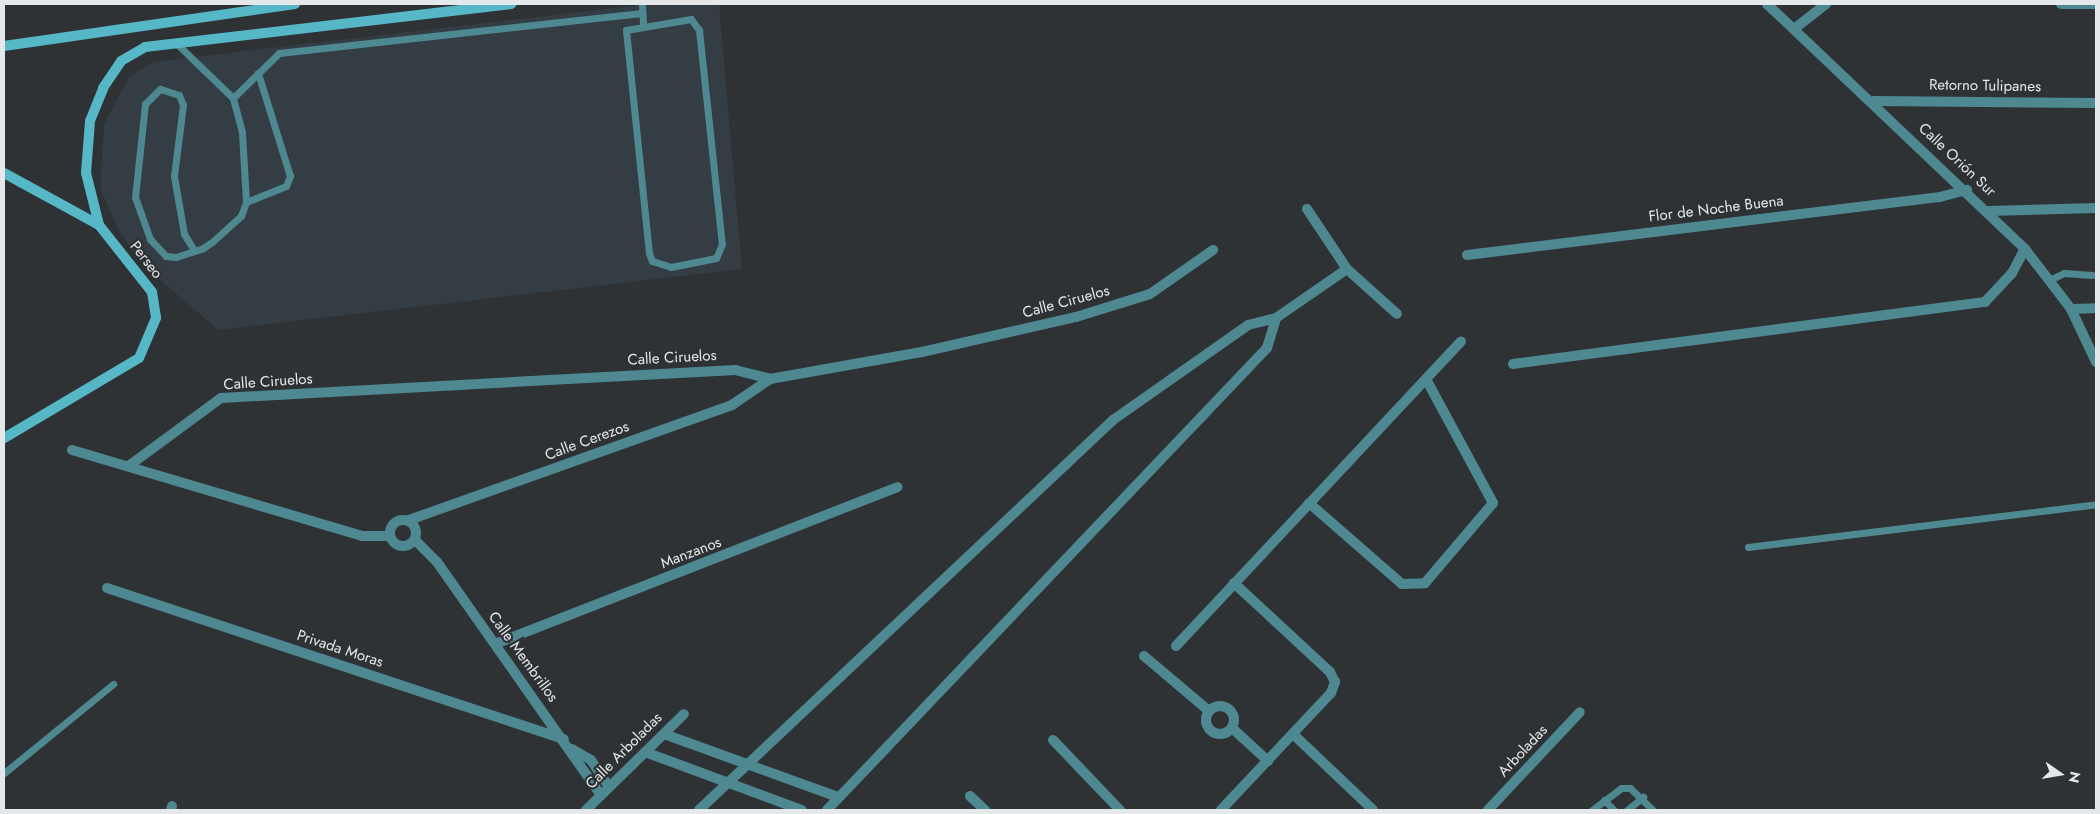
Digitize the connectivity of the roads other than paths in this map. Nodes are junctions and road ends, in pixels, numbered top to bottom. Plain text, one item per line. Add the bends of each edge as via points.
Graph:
1 (295, 4) edge
2 (511, 4) edge
3 (642, 4) edge
4 (1768, 4) edge
5 (1826, 4) edge
6 (2062, 4) edge
7 (2096, 4) edge
8 (642, 13) junction
9 (643, 26) junction
10 (1794, 29) junction
11 (176, 43) junction
12 (4, 46) edge
13 (258, 73) junction
14 (233, 98) junction
15 (1874, 102) junction
16 (2096, 103) edge
17 (4, 173) edge
18 (1968, 190) junction
19 (246, 202) junction
20 (2096, 208) edge
21 (1307, 209) dead end
22 (1990, 211) junction
23 (100, 225) junction
24 (2025, 249) junction
25 (194, 250) junction
26 (1213, 250) dead end
27 (1467, 255) dead end
28 (1347, 270) junction
29 (2092, 275) dead end
30 (2049, 280) junction
31 (2096, 308) edge
32 (2071, 309) junction
33 (1398, 314) dead end
34 (1276, 318) junction
35 (1461, 341) dead end
36 (2096, 362) edge
37 (1512, 364) dead end
38 (770, 379) junction
39 (1426, 379) junction
40 (4, 438) edge
41 (72, 450) dead end
42 (130, 465) junction
43 (896, 487) dead end
44 (1309, 503) junction
45 (2096, 504) edge
46 (409, 520) junction
47 (390, 536) junction
48 (415, 540) junction
49 (1748, 547) dead end
50 (1234, 583) junction
51 (107, 588) dead end
52 (495, 644) junction
53 (1176, 646) dead end
54 (1144, 656) dead end
55 (114, 684) dead end
56 (1209, 711) junction
57 (1580, 712) dead end
58 (684, 714) dead end
59 (1232, 728) junction
60 (664, 734) junction
61 (1293, 734) junction
62 (564, 739) junction
63 (1053, 740) dead end
64 (572, 750) junction
65 (645, 752) junction
66 (1268, 760) junction
67 (746, 765) junction
68 (4, 773) edge
69 (727, 783) junction
70 (609, 787) junction
71 (602, 795) junction
72 (970, 796) dead end
73 (838, 797) junction
74 (1643, 798) junction
75 (1604, 800) junction
76 (586, 810) edge
77 (699, 810) edge
78 (802, 810) edge
79 (827, 810) edge
80 (985, 810) edge
81 (1120, 810) edge
82 (1221, 810) edge
83 (1373, 810) edge
84 (1488, 810) edge
85 (1592, 810) edge
86 (1614, 810) edge
87 (1627, 810) edge
88 (1653, 810) edge

1 - 12 street
2 - 11 street
3 - 8 lane
4 - 10 street, Calle Orión Sur
5 - 10 street
6 - 7 street
8 - 9 lane
8 - 13 lane via 279,53
9 - 9 lane via 626,30 649,253 660,266 709,262 721,252 722,244 700,30 691,19
10 - 15 street, Calle Orión Sur
11 - 14 lane
11 - 23 street via 145,47 129,56 103,88 86,147 86,173
13 - 14 lane
13 - 19 lane via 290,176 286,186
14 - 19 lane via 242,132
15 - 16 street, Retorno Tulipanes
15 - 18 street, Calle Orión Sur
17 - 23 street, Perseo
18 - 22 street, Calle Orión Sur
18 - 27 street, Flor de Noche Buena via 1940,197
19 - 25 lane via 233,228
20 - 22 street
21 - 28 street
22 - 24 street, Calle Orión Sur
23 - 40 street, Perseo via 152,292 156,318 148,343 139,358
24 - 30 street, Calle Orión Sur
24 - 37 street via 2012,273 1985,302
25 - 25 lane via 184,234 174,176 183,105 179,95 160,89 145,104 138,139 135,197 139,219 166,256
26 - 38 street, Calle Ciruelos via 1150,294 1076,317 922,352
28 - 33 street
28 - 34 street
29 - 30 lane via 2064,273
30 - 32 street, Calle Orión Sur
31 - 32 street
32 - 36 street, Calle Orión Sur
34 - 67 street via 1248,325 1112,420
34 - 73 street via 1267,348
35 - 39 street
38 - 42 street, Calle Ciruelos via 735,370 220,398
38 - 46 street, Calle Cerezos via 732,405
39 - 44 street
39 - 44 street via 1493,503 1425,583 1402,584
41 - 42 street
42 - 47 street via 362,536
43 - 52 street, Manzanos via 838,514
44 - 50 street
45 - 49 lane
46 - 47 street via 391,526
46 - 48 street via 417,529
47 - 48 street via 395,544 406,547
48 - 52 street, Calle Membrillos via 437,562
50 - 53 street
50 - 61 street via 1330,672 1335,682 1331,692
51 - 62 street, Privada Moras
52 - 62 street, Calle Membrillos
54 - 56 street
55 - 68 lane
56 - 59 street via 1226,707 1234,719
56 - 59 street via 1206,724 1212,732 1225,734
57 - 84 street, Arboladas
58 - 60 street, Calle Arboladas
59 - 66 street
60 - 65 street, Calle Arboladas
60 - 67 street
61 - 66 street
61 - 83 street
62 - 64 street, Calle Membrillos
63 - 81 street
64 - 70 street via 591,760
64 - 71 street, Calle Membrillos
65 - 69 street
65 - 70 street, Calle Arboladas
66 - 82 street
67 - 69 street
67 - 73 street
69 - 77 street
69 - 78 street
70 - 71 street, Calle Arboladas
71 - 76 street, Calle Arboladas
72 - 80 street
73 - 79 street
74 - 75 lane via 1630,788
74 - 87 lane
74 - 88 lane
75 - 85 lane
75 - 86 lane

